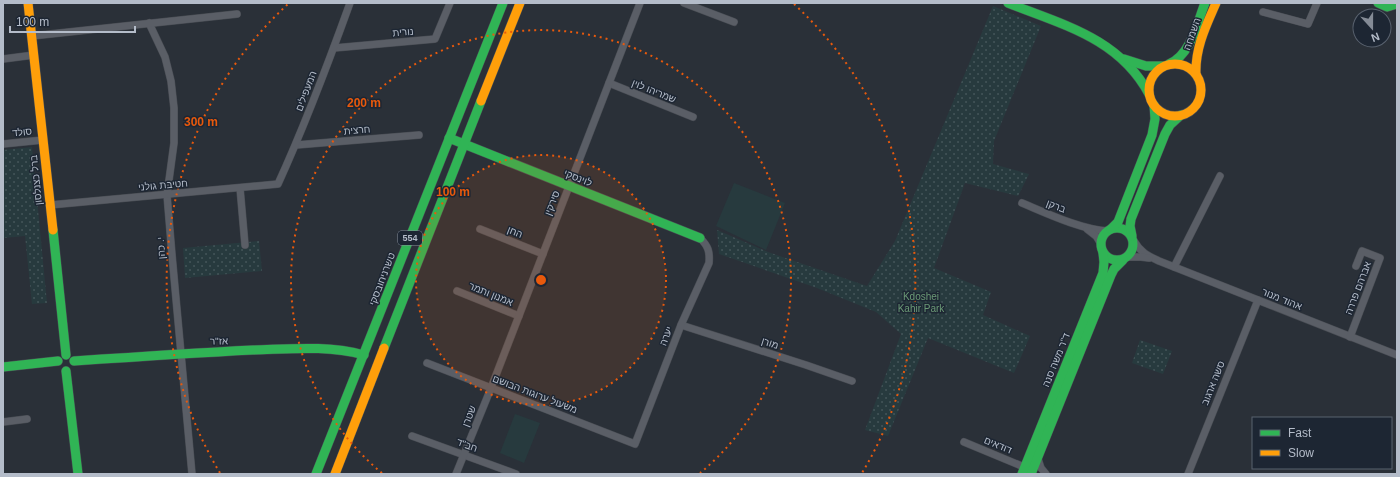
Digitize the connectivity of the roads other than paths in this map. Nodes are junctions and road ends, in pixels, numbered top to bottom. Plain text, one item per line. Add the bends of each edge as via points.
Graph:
1 (28, 3) edge
2 (350, 3) edge
3 (450, 3) edge
4 (503, 3) edge
5 (520, 3) edge
6 (640, 3) edge
7 (684, 3) edge
8 (1008, 3) edge
9 (1205, 3) edge
10 (1216, 3) edge
11 (1317, 3) edge
12 (1378, 3) edge
13 (1396, 5) edge
14 (1263, 12) dead end
15 (237, 14) dead end
16 (734, 22) dead end
17 (149, 23) junction
18 (32, 36) junction
19 (334, 48) junction
20 (1115, 53) junction
21 (34, 56) junction
22 (3, 59) edge
23 (1166, 65) junction
24 (1196, 74) junction
25 (609, 83) junction
26 (1150, 94) junction
27 (1154, 106) junction
28 (1182, 115) junction
29 (693, 117) dead end
30 (419, 135) dead end
31 (449, 138) junction
32 (43, 140) junction
33 (3, 144) edge
34 (464, 144) junction
35 (296, 145) junction
36 (1220, 176) dead end
37 (278, 184) joint
38 (569, 186) junction
39 (240, 188) junction
40 (167, 195) junction
41 (1022, 203) dead end
42 (50, 205) junction
43 (1084, 227) junction
44 (480, 229) dead end
45 (1109, 230) junction
46 (700, 238) joint
47 (1133, 239) junction
48 (245, 245) dead end
49 (1102, 248) junction
50 (543, 254) junction
51 (1125, 259) junction
52 (1159, 261) junction
53 (1356, 266) dead end
54 (1174, 267) junction
55 (457, 291) dead end
56 (1258, 300) junction
57 (519, 316) junction
58 (681, 325) junction
59 (1350, 336) junction
60 (180, 353) junction
61 (66, 355) junction
62 (364, 355) junction
63 (1397, 355) edge
64 (74, 361) junction
65 (58, 362) junction
66 (427, 363) dead end
67 (3, 367) edge
68 (66, 371) junction
69 (852, 381) dead end
70 (491, 388) junction
71 (28, 419) dead end
72 (3, 422) edge
73 (412, 436) dead end
74 (964, 442) dead end
75 (635, 444) joint
76 (464, 455) junction
77 (1038, 457) junction
78 (1023, 470) edge
79 (78, 474) edge
80 (192, 474) edge
81 (316, 474) edge
82 (335, 474) edge
83 (456, 474) edge
84 (516, 474) edge
85 (1031, 474) edge
86 (1046, 474) edge
87 (1188, 474) edge

1 - 18 street, ברל כצנלסון
2 - 19 street, המעפילים
3 - 19 street, נורית via 434,39
4 - 31 street, טשרניחובסקי / 554
5 - 34 street, 554
6 - 25 street, סירקין
7 - 16 street
8 - 20 street via 1097,40
9 - 23 street, השמחה via 1183,54
10 - 24 street, השמחה via 1198,47
11 - 14 street via 1308,24
12 - 13 street
15 - 17 street
17 - 18 street
17 - 40 street, י. כהן via 165,57 174,108 174,143
18 - 21 street, ברל כצנלסון
19 - 35 street, המעפילים
20 - 23 street via 1146,66
20 - 26 street via 1136,72
21 - 22 street
21 - 32 street, ברל כצנלסון
23 - 24 street via 1181,64
23 - 26 street via 1152,78 1149,84
24 - 28 street via 1202,93 1194,108
25 - 29 street, שמריהו לוין
25 - 38 street, סירקין
26 - 27 street
27 - 28 street via 1169,115
27 - 45 street via 1152,135 1118,222
28 - 47 street via 1166,130 1131,219
30 - 35 street, חרצית
31 - 34 street, לוינסקי
31 - 62 street, טשרניחובסקי / 554
32 - 33 street, סולד
32 - 42 street, ברל כצנלסון
34 - 38 street, לוינסקי
34 - 82 street, 554
35 - 37 street, המעפילים
36 - 54 street
37 - 39 street, חטיבת גולני
38 - 46 street, לוינסקי
38 - 50 street, סירקין
39 - 40 street, חטיבת גולני
39 - 48 street
40 - 42 street, חטיבת גולני
40 - 60 street, י. כהן
41 - 43 street, ברקן
42 - 61 street, ברל כצנלסון
43 - 45 street, ברקן
43 - 49 street, ברקן via 1096,236
44 - 50 street, החן
45 - 47 street via 1124,229
45 - 49 street via 1102,238
46 - 58 street, יערה via 708,246 709,263
47 - 51 street via 1134,247
47 - 52 street, אהוד מנור via 1138,249
49 - 51 street via 1111,260
49 - 78 street, ד"ר משה סנה via 1102,273
50 - 57 street, סירקין
51 - 52 street, אהוד מנור via 1141,257
51 - 77 street, ד"ר משה סנה via 1111,275
52 - 54 street, אהוד מנור
53 - 59 street, אברהם פררה via 1362,251 1380,258
54 - 56 street, אהוד מנור
55 - 57 street, אמנון ותמר
56 - 59 street, אהוד מנור
56 - 87 street, סשה ארגוב
57 - 70 street, סירקין
58 - 69 street, מורן
58 - 75 street, יערה
59 - 63 street, אהוד מנור
60 - 62 street, אז"ר via 317,348
60 - 64 street, אז"ר
60 - 80 street, י. כהן
61 - 64 street
61 - 65 street
62 - 81 street, טשרניחובסקי / 554
64 - 68 street via 72,368
65 - 67 street
65 - 68 street via 60,368
66 - 70 street, משעול ערוגות הבושם
68 - 79 street
70 - 75 street, משעול ערוגות הבושם
70 - 76 street, שטרן
71 - 72 street
73 - 76 street, חב"ד
74 - 78 street, דודאים
76 - 83 street, שטרן
76 - 84 street, חב"ד
77 - 85 street, ד"ר משה סנה
77 - 86 street

